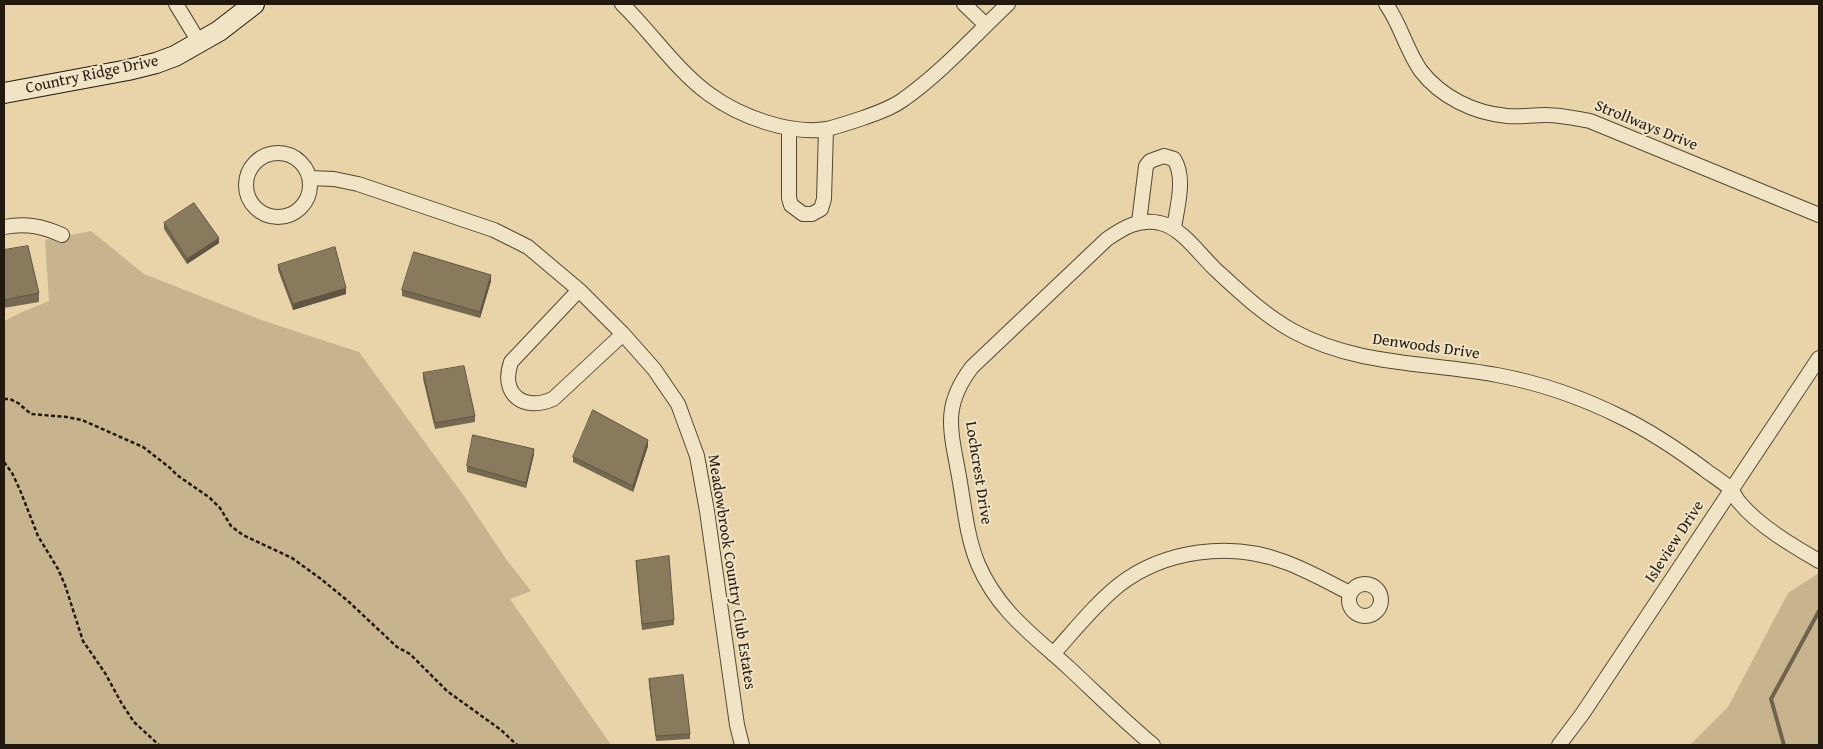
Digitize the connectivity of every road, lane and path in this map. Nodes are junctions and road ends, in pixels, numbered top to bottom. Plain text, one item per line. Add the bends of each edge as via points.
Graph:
1 (176, 4) edge
2 (254, 4) edge
3 (622, 4) edge
4 (964, 4) edge
5 (1008, 4) edge
6 (1386, 4) edge
7 (986, 25) junction
8 (199, 42) junction
9 (4, 93) edge
10 (789, 128) junction
11 (826, 129) junction
12 (310, 178) junction
13 (1819, 215) edge
14 (1139, 222) junction
15 (4, 227) edge
16 (1174, 228) junction
17 (62, 235) dead end
18 (579, 290) junction
19 (622, 334) junction
20 (1819, 358) edge
21 (4, 400) edge
22 (4, 462) edge
23 (1731, 490) junction
24 (1819, 561) edge
25 (1350, 593) dead end
26 (1053, 654) junction
27 (1145, 743) edge
28 (159, 745) edge
29 (518, 745) edge
30 (742, 745) edge
31 (1559, 745) edge

1 - 8 street
2 - 8 street, Country Ridge Drive
3 - 10 street via 708,94 753,117
4 - 7 street
5 - 7 street
6 - 13 street, Strollways Drive via 1422,72 1437,88 1466,105 1506,116 1564,116 1590,121
7 - 11 street via 930,79 903,100
8 - 9 street, Country Ridge Drive via 175,56 128,70
10 - 11 street
10 - 11 street via 789,198 795,209 807,215 821,209 824,199
12 - 12 street via 303,164 291,156 280,153 265,155 250,168 246,189 249,200 263,214 286,216 305,202
12 - 18 street, Meadowbrook Country Club Estates via 358,184 494,230 528,247
14 - 16 street, Lochcrest Drive via 1161,223
14 - 16 street via 1146,166 1154,158 1164,156 1174,160 1179,169
14 - 26 street, Lochcrest Drive via 1123,228 1092,252 972,367 954,397 952,436 970,539 978,563 1004,607
15 - 17 street via 20,224 48,228
16 - 23 street, Denwoods Drive via 1255,306 1293,331 1337,350 1376,360 1495,375 1575,395 1669,443
18 - 19 street, Meadowbrook Country Club Estates
18 - 19 street via 511,362 508,382 515,395 532,404 553,399
19 - 30 street, Meadowbrook Country Club Estates via 654,369 678,404 697,456
20 - 23 street, Isleview Drive
21 - 29 path via 18,403 31,414 82,420 143,447 210,498 231,526 243,535 292,558 321,579 410,654 447,692
22 - 28 path via 65,585 83,641 134,722
23 - 24 street, Denwoods Drive via 1740,503 1772,532
23 - 31 street, Isleview Drive
25 - 26 street via 1284,561 1262,555 1224,550 1199,552 1145,569 1121,584
26 - 27 street, Lochcrest Drive

